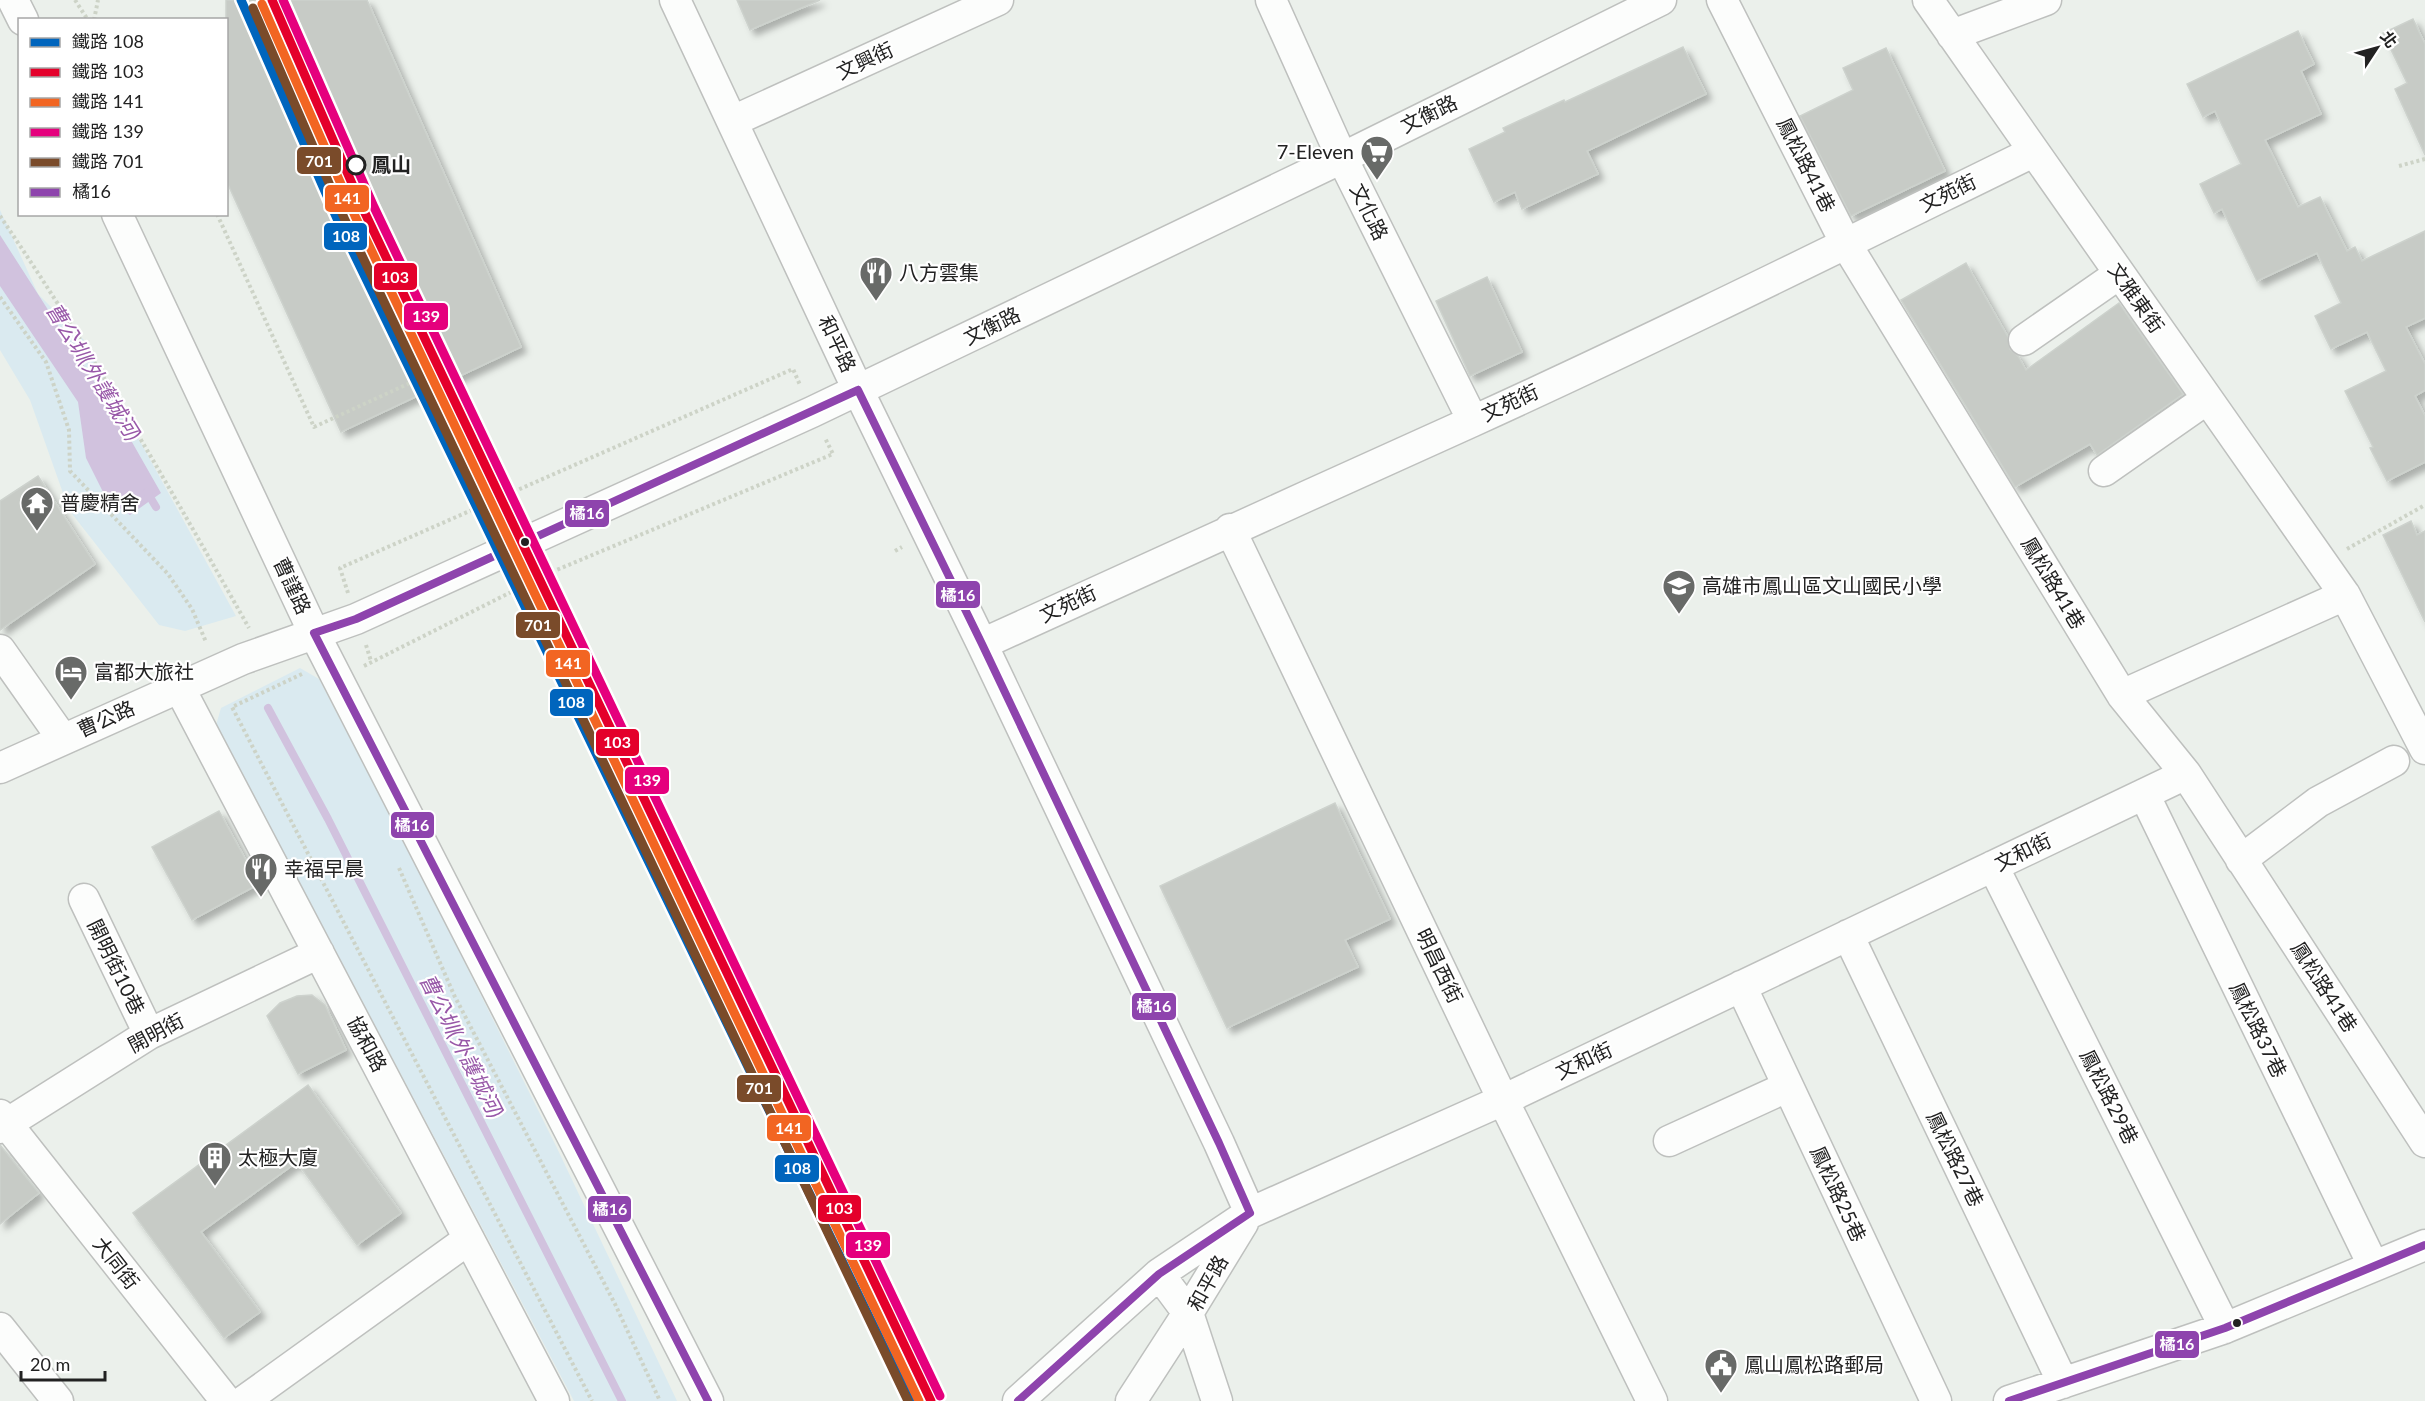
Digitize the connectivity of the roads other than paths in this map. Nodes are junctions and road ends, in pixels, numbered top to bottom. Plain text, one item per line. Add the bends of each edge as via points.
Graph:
1 (13, 0) edge
2 (675, 0) edge
3 (1271, 0) edge
4 (1661, 0) edge
5 (1722, 0) edge
6 (1928, 0) edge
7 (2046, 0) edge
8 (984, 3) edge
9 (22, 18) edge
10 (1952, 35) junction
11 (733, 121) junction
12 (2033, 152) junction
13 (1342, 158) junction
14 (118, 216) edge
15 (1845, 244) junction
16 (2119, 274) junction
17 (2024, 340) dead end
18 (858, 390) junction
19 (2207, 399) junction
20 (1473, 421) junction
21 (2104, 471) dead end
22 (1230, 529) junction
23 (2345, 595) junction
24 (314, 633) junction
25 (982, 644) junction
26 (0, 650) edge
27 (179, 687) junction
28 (2122, 695) junction
29 (62, 738) junction
30 (2425, 749) edge
31 (2394, 761) dead end
32 (0, 768) edge
33 (2186, 774) junction
34 (2144, 794) junction
35 (2241, 860) junction
36 (1993, 866) junction
37 (84, 899) dead end
38 (1848, 935) junction
39 (319, 953) junction
40 (1741, 986) junction
41 (149, 1034) junction
42 (1787, 1087) junction
43 (1503, 1100) junction
44 (2, 1123) edge
45 (1669, 1141) dead end
46 (2425, 1142) edge
47 (1250, 1213) junction
48 (469, 1239) junction
49 (2425, 1245) edge
50 (2373, 1265) junction
51 (1159, 1274) junction
52 (1188, 1313) junction
53 (0, 1328) edge
54 (2225, 1328) junction
55 (2063, 1383) junction
56 (58, 1401) edge
57 (226, 1401) edge
58 (244, 1401) edge
59 (554, 1401) edge
60 (708, 1401) edge
61 (1018, 1401) edge
62 (1131, 1401) edge
63 (1217, 1401) edge
64 (1652, 1401) edge
65 (1936, 1401) edge
66 (2008, 1401) edge

1 - 9 street
2 - 11 street, 和平路
3 - 13 street, 文化路
4 - 13 street, 文衡路
5 - 15 street, 鳳松路41巷
6 - 10 street, 文雅東街
7 - 10 street
8 - 11 street, 文興街
10 - 12 street, 文雅東街
11 - 18 street, 和平路
12 - 15 street, 文苑街
12 - 16 street, 文雅東街
13 - 18 street, 文衡路
13 - 20 street, 文化路
14 - 24 street, 曹謹路
15 - 20 street, 文苑街
15 - 28 street, 鳳松路41巷
16 - 17 street
16 - 19 street, 文雅東街
18 - 24 street, 文衡路 via 356,619
18 - 25 street, 和平路
19 - 21 street
19 - 23 street, 文雅東街
20 - 22 street, 文苑街
22 - 25 street, 文苑街
22 - 43 street, 明昌西街
23 - 28 street
23 - 30 street, 文雅東街
24 - 27 street, 曹公路
24 - 60 street, 曹謹路
25 - 47 street, 和平路
26 - 29 street
27 - 29 street, 曹公路
27 - 39 street, 協和路
28 - 33 street, 鳳松路41巷
29 - 32 street, 曹公路
31 - 35 street via 2318,802
33 - 34 street, 文和街
33 - 35 street, 鳳松路41巷
34 - 36 street, 文和街
34 - 50 street, 鳳松路37巷
35 - 46 street, 鳳松路41巷
36 - 38 street, 文和街
36 - 54 street, 鳳松路29巷
37 - 41 street, 開明街10巷
38 - 40 street, 文和街
38 - 55 street, 鳳松路27巷
39 - 41 street, 開明街
39 - 48 street, 協和路
40 - 42 street, 鳳松路25巷
40 - 43 street, 文和街
41 - 44 street, 開明街
42 - 45 street
42 - 65 street, 鳳松路25巷
43 - 47 street, 文和街
43 - 64 street, 明昌西街
44 - 57 street, 大同街
47 - 51 street, 文和街
47 - 52 street, 和平路
48 - 58 street
48 - 59 street, 協和路
49 - 50 street
50 - 54 street
51 - 52 street
51 - 61 street, 文和街
52 - 62 street
52 - 63 street, 和平路
53 - 56 street
54 - 55 street
55 - 66 street

